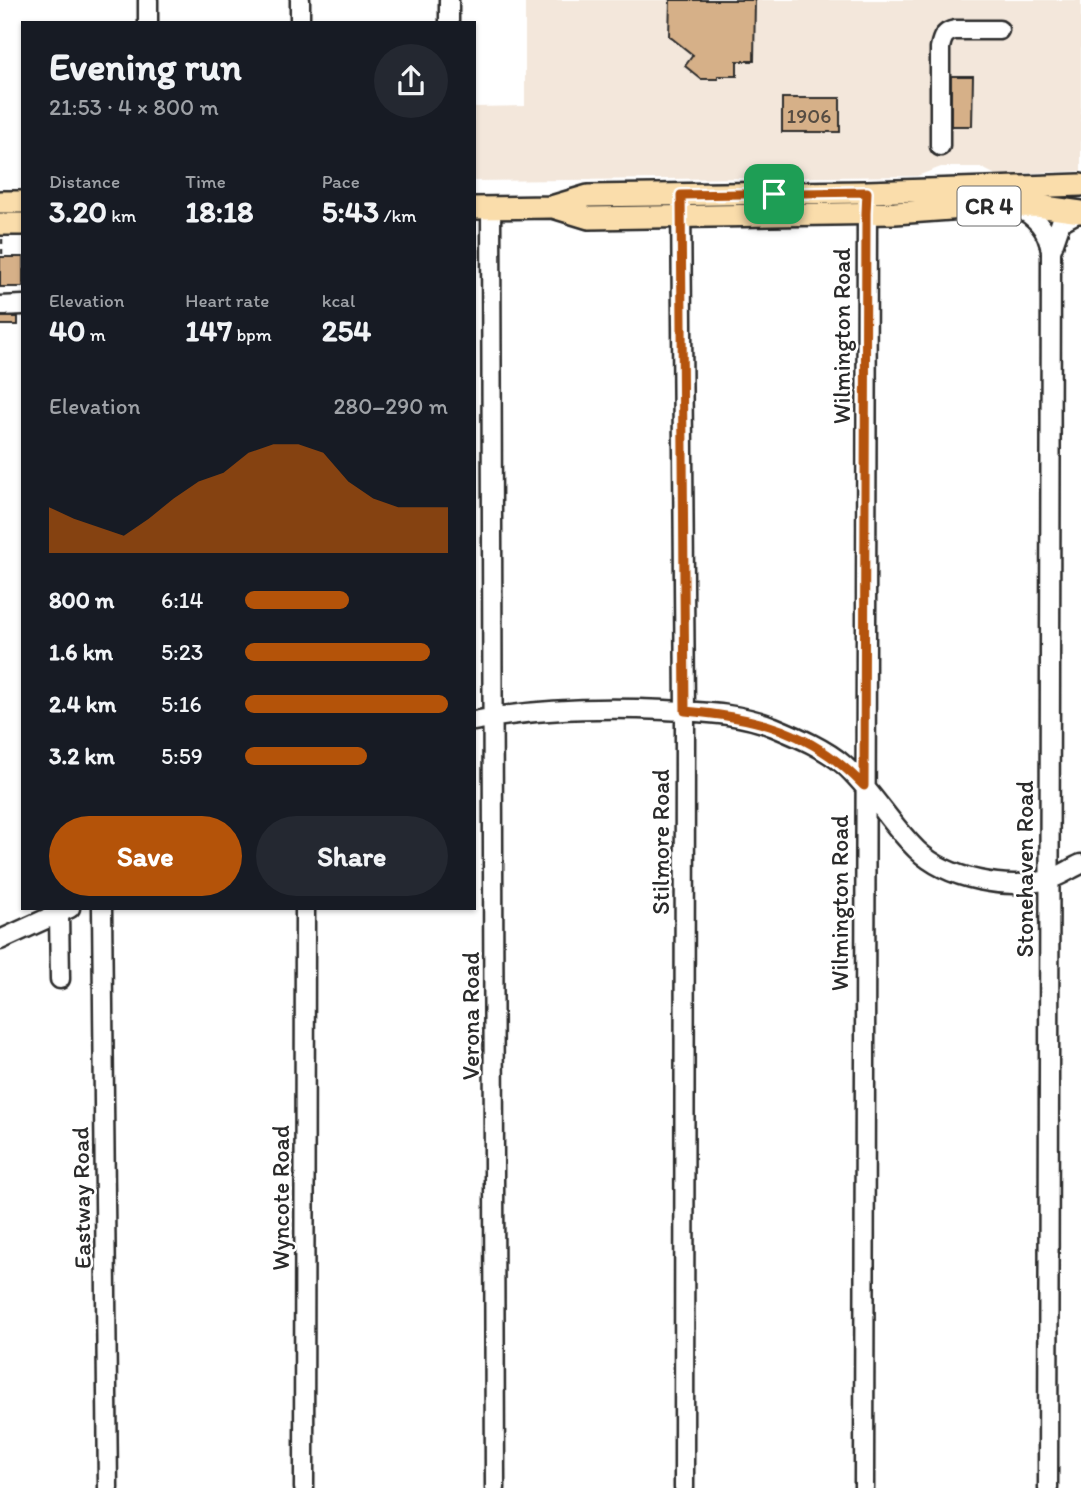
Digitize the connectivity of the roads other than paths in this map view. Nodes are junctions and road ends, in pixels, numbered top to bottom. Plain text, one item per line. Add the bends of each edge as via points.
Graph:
1 (148, 0) edge
2 (300, 0) edge
3 (449, 0) edge
4 (148, 21) edge
5 (300, 21) edge
6 (449, 21) edge
7 (999, 30) dead end
8 (940, 146) dead end
9 (1081, 185) edge
10 (0, 202) edge
11 (21, 202) edge
12 (867, 203) junction
13 (681, 205) junction
14 (1016, 206) junction
15 (482, 208) edge
16 (1080, 212) edge
17 (21, 225) edge
18 (1, 230) edge
19 (1051, 251) junction
20 (21, 305) edge
21 (0, 306) edge
22 (685, 711) junction
23 (494, 717) junction
24 (476, 721) edge
25 (864, 786) junction
26 (1081, 863) edge
27 (1048, 880) junction
28 (102, 910) edge
29 (305, 910) edge
30 (65, 911) edge
31 (0, 940) edge
32 (60, 979) dead end
33 (108, 1488) edge
34 (304, 1488) edge
35 (495, 1488) edge
36 (684, 1488) edge
37 (864, 1488) edge
38 (1048, 1488) edge

1 - 4 street
2 - 5 street
3 - 6 street
7 - 8 street via 955,30 943,37
9 - 12 main road, CR 4
10 - 11 main road
12 - 13 main road, CR 4
12 - 14 main road, CR 4
12 - 25 street, Wilmington Road
13 - 15 main road, CR 4 via 589,218 545,207
13 - 22 street, Stilmore Road
14 - 16 main road, CR 4
14 - 19 street, Stonehaven Road via 1039,222
15 - 23 street, Verona Road
16 - 19 street, Stonehaven Road via 1061,222
17 - 18 main road
19 - 27 street, Stonehaven Road
20 - 21 street
22 - 23 street via 579,708
22 - 25 street via 748,718 773,726 843,764
22 - 36 street, Stilmore Road
23 - 24 street
23 - 35 street, Verona Road
25 - 27 street via 918,851 934,863 988,881
25 - 37 street, Wilmington Road
26 - 27 street
27 - 38 street, Stonehaven Road
28 - 33 street, Eastway Road
29 - 34 street, Wyncote Road
30 - 31 street
30 - 32 street

